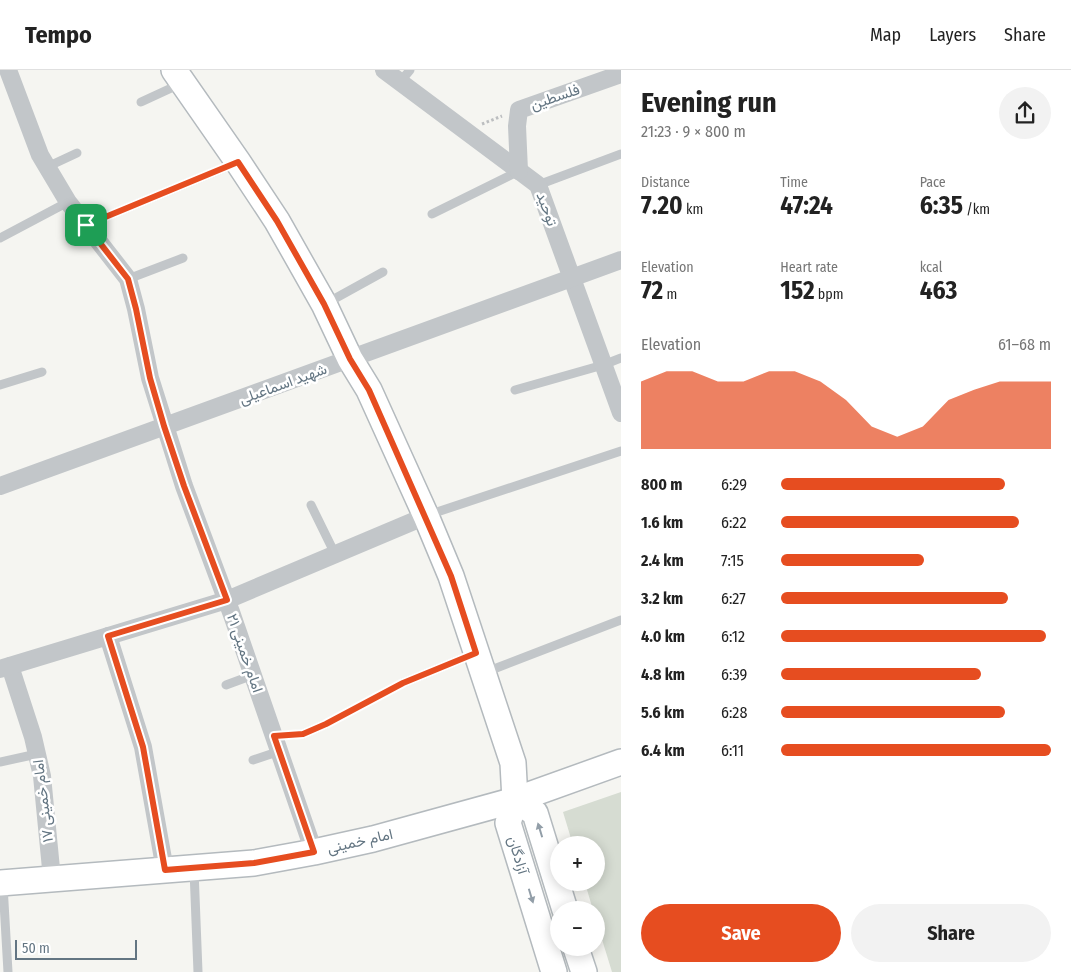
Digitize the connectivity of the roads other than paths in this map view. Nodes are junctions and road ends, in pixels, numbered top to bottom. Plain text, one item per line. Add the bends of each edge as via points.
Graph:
1 (8, 70) edge
2 (384, 70) edge
3 (621, 74) edge
4 (178, 76) edge
5 (405, 76) edge
6 (142, 102) dead end
7 (77, 153) dead end
8 (621, 154) edge
9 (238, 162) junction
10 (47, 167) junction
11 (519, 172) junction
12 (538, 185) junction
13 (68, 202) junction
14 (432, 214) dead end
15 (86, 225) junction
16 (0, 238) edge
17 (183, 258) dead end
18 (621, 260) edge
19 (384, 272) dead end
20 (572, 277) junction
21 (128, 279) junction
22 (324, 304) junction
23 (621, 358) edge
24 (350, 359) junction
25 (604, 364) junction
26 (42, 372) dead end
27 (0, 385) edge
28 (515, 390) dead end
29 (621, 414) edge
30 (164, 426) junction
31 (621, 451) edge
32 (0, 486) edge
33 (311, 505) dead end
34 (426, 516) junction
35 (335, 554) junction
36 (227, 600) junction
37 (621, 620) edge
38 (108, 636) junction
39 (480, 663) junction
40 (5, 667) edge
41 (253, 675) junction
42 (226, 685) dead end
43 (277, 744) junction
44 (37, 754) junction
45 (253, 760) dead end
46 (0, 762) edge
47 (621, 762) edge
48 (515, 800) junction
49 (314, 852) junction
50 (194, 867) junction
51 (165, 870) junction
52 (52, 879) junction
53 (2, 883) edge
54 (562, 901) edge
55 (579, 956) edge
56 (8, 972) edge
57 (198, 972) edge
58 (554, 972) edge
59 (584, 972) edge

1 - 10 street
2 - 5 street, توحید
3 - 11 street, فلسطین via 518,110
4 - 6 lane
4 - 9 main road
5 - 11 street, توحید via 464,130
7 - 10 lane
8 - 12 lane
9 - 15 lane
9 - 22 main road via 277,221
10 - 13 street
11 - 12 street, توحید
11 - 14 lane
12 - 20 street, توحید
13 - 15 street
13 - 16 lane
15 - 21 street
17 - 21 lane
18 - 20 street, شهید اسماعیلی
19 - 22 lane
20 - 24 street, شهید اسماعیلی
20 - 25 street, توحید
21 - 30 street, امام خمینی ۲۱
22 - 24 main road
23 - 25 lane
24 - 30 street, شهید اسماعیلی
24 - 34 main road via 369,390
25 - 28 lane
25 - 29 street, توحید
26 - 27 lane
30 - 32 street, شهید اسماعیلی
30 - 36 street, امام خمینی ۲۱
31 - 34 lane
33 - 35 lane
34 - 35 street
34 - 39 main road via 451,576
35 - 36 street
36 - 38 street
36 - 41 street, امام خمینی ۲۱
37 - 39 lane
38 - 40 street
38 - 51 street via 143,747
39 - 43 lane via 403,683 326,724
39 - 48 main road via 513,763
40 - 44 street, امام خمینی ۱۷
41 - 42 lane
41 - 43 street, امام خمینی ۲۱
43 - 45 lane
43 - 49 street, امام خمینی ۲۱
44 - 46 lane
44 - 52 street, امام خمینی ۱۷
47 - 48 main road, امام خمینی
48 - 49 main road, امام خمینی
54 -> 48 main road, آزادگان via 535,814
48 -> 58 main road, آزادگان via 508,823
49 - 50 main road, امام خمینی via 254,863
50 - 51 main road, امام خمینی
50 - 57 lane
51 - 52 main road, امام خمینی
52 - 53 main road, امام خمینی
53 - 56 lane
55 - 59 main road

